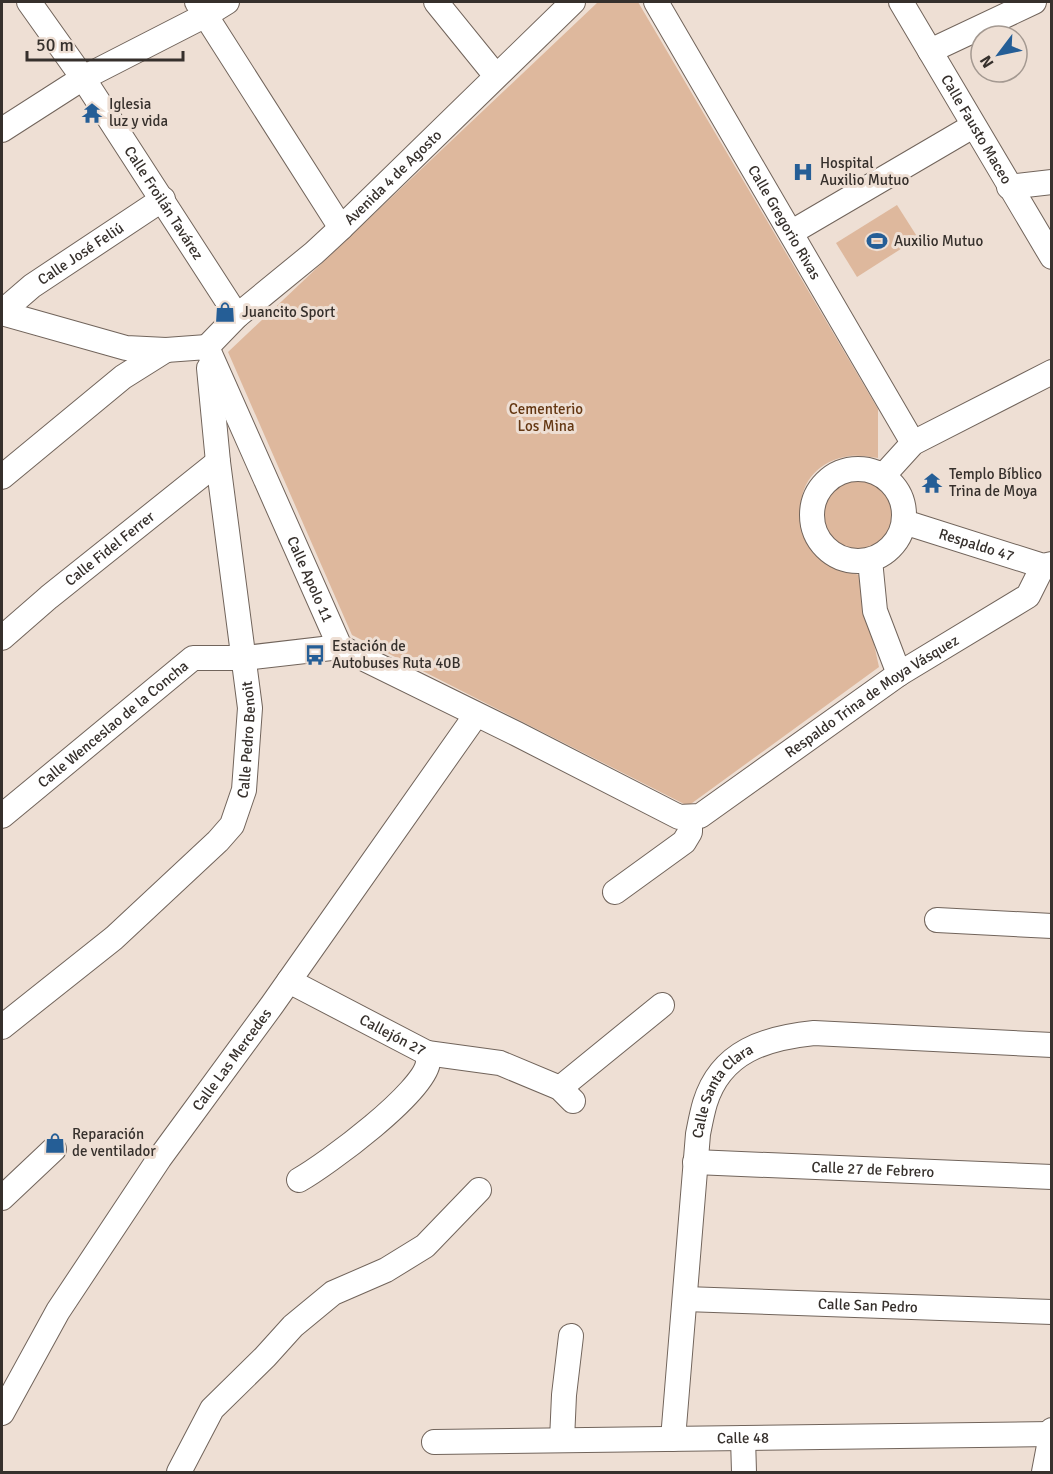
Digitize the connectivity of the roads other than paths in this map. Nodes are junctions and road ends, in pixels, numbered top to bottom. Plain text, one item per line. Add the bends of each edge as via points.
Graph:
1 (29, 2) edge
2 (227, 2) edge
3 (436, 2) edge
4 (573, 2) edge
5 (656, 2) edge
6 (901, 2) edge
7 (1034, 2) edge
8 (202, 8) edge
9 (930, 51) junction
10 (496, 76) junction
11 (83, 78) junction
12 (973, 126) junction
13 (2, 130) edge
14 (1052, 182) edge
15 (1009, 187) junction
16 (163, 199) junction
17 (341, 228) junction
18 (792, 232) junction
19 (1052, 257) edge
20 (2, 313) edge
21 (237, 316) junction
22 (207, 347) junction
23 (166, 350) junction
24 (1052, 372) edge
25 (913, 443) junction
26 (218, 462) junction
27 (883, 476) junction
28 (2, 477) edge
29 (904, 522) junction
30 (870, 560) junction
31 (1047, 565) edge
32 (2, 638) edge
33 (340, 647) junction
34 (245, 658) junction
35 (899, 674) junction
36 (476, 715) junction
37 (2, 816) edge
38 (690, 818) junction
39 (615, 892) dead end
40 (937, 920) dead end
41 (1052, 926) edge
42 (289, 981) junction
43 (662, 1005) dead end
44 (2, 1027) edge
45 (1052, 1045) edge
46 (427, 1053) junction
47 (54, 1149) dead end
48 (694, 1162) junction
49 (1052, 1177) edge
50 (299, 1180) dead end
51 (479, 1190) dead end
52 (2, 1198) edge
53 (685, 1299) junction
54 (1052, 1312) edge
55 (571, 1336) dead end
56 (2, 1413) edge
57 (1051, 1433) edge
58 (743, 1438) junction
59 (673, 1439) junction
60 (562, 1440) junction
61 (434, 1442) dead end
62 (179, 1473) edge
63 (744, 1473) edge
64 (1044, 1473) edge

1 - 11 street, Calle Froilán Tavárez
2 - 8 street
3 - 10 street
4 - 10 street, Avenida 4 de Agosto
5 - 18 street, Calle Gregorio Rivas
6 - 9 street, Calle Fausto Maceo
7 - 9 street
8 - 11 street
8 - 17 street
9 - 12 street, Calle Fausto Maceo
10 - 17 street, Avenida 4 de Agosto
11 - 13 street
11 - 16 street, Calle Froilán Tavárez
12 - 15 street, Calle Fausto Maceo
12 - 18 street
14 - 15 street
15 - 19 street, Calle Fausto Maceo
16 - 20 street, Calle José Feliú via 32,286
16 - 21 street, Calle Froilán Tavárez
17 - 21 street, Avenida 4 de Agosto
18 - 25 street, Calle Gregorio Rivas
20 - 23 street via 126,348
21 - 22 street, Avenida 4 de Agosto
22 - 23 street
22 - 26 street, Calle Pedro Benoit
22 - 33 street, Calle Apolo 11
23 - 28 street via 123,377
24 - 25 street
25 - 27 street
26 - 32 street, Calle Fidel Ferrer
26 - 34 street, Calle Pedro Benoit
27 - 29 street via 896,488 903,504
27 - 30 street via 854,468 839,472 826,480 812,507 812,523 827,549 847,559
29 - 30 street via 892,546
29 - 31 street, Respaldo 47
30 - 35 street via 875,611
31 - 35 street, Respaldo Trina de Moya Vásquez via 1028,596
33 - 34 street, Calle Wenceslao de la Concha
33 - 36 street
34 - 37 street, Calle Wenceslao de la Concha via 193,658
34 - 44 street, Calle Pedro Benoit via 250,708 244,790 232,825 114,938
35 - 38 street, Respaldo Trina de Moya Vásquez via 700,816
36 - 38 street via 679,817
36 - 42 street, Calle Las Mercedes
38 - 39 street via 690,832 684,842
40 - 41 street
42 - 46 street, Callejón 27
42 - 56 street, Calle Las Mercedes via 159,1159 58,1311
43 - 46 street via 567,1094 500,1063
45 - 48 street, Calle Santa Clara via 814,1033 758,1044 719,1074 705,1101
46 - 50 street, Callejón 27 via 428,1065 419,1079 388,1113 333,1159
47 - 52 street
48 - 49 street, Calle 27 de Febrero
48 - 53 street, Calle Santa Clara
51 - 62 street via 425,1246 386,1270 333,1293 293,1326 212,1409
53 - 54 street, Calle San Pedro
53 - 59 street, Calle Santa Clara
55 - 60 street
57 - 58 street, Calle 48
57 - 64 street
58 - 59 street, Calle 48
58 - 63 street
59 - 60 street, Calle 48
60 - 61 street, Calle 48

